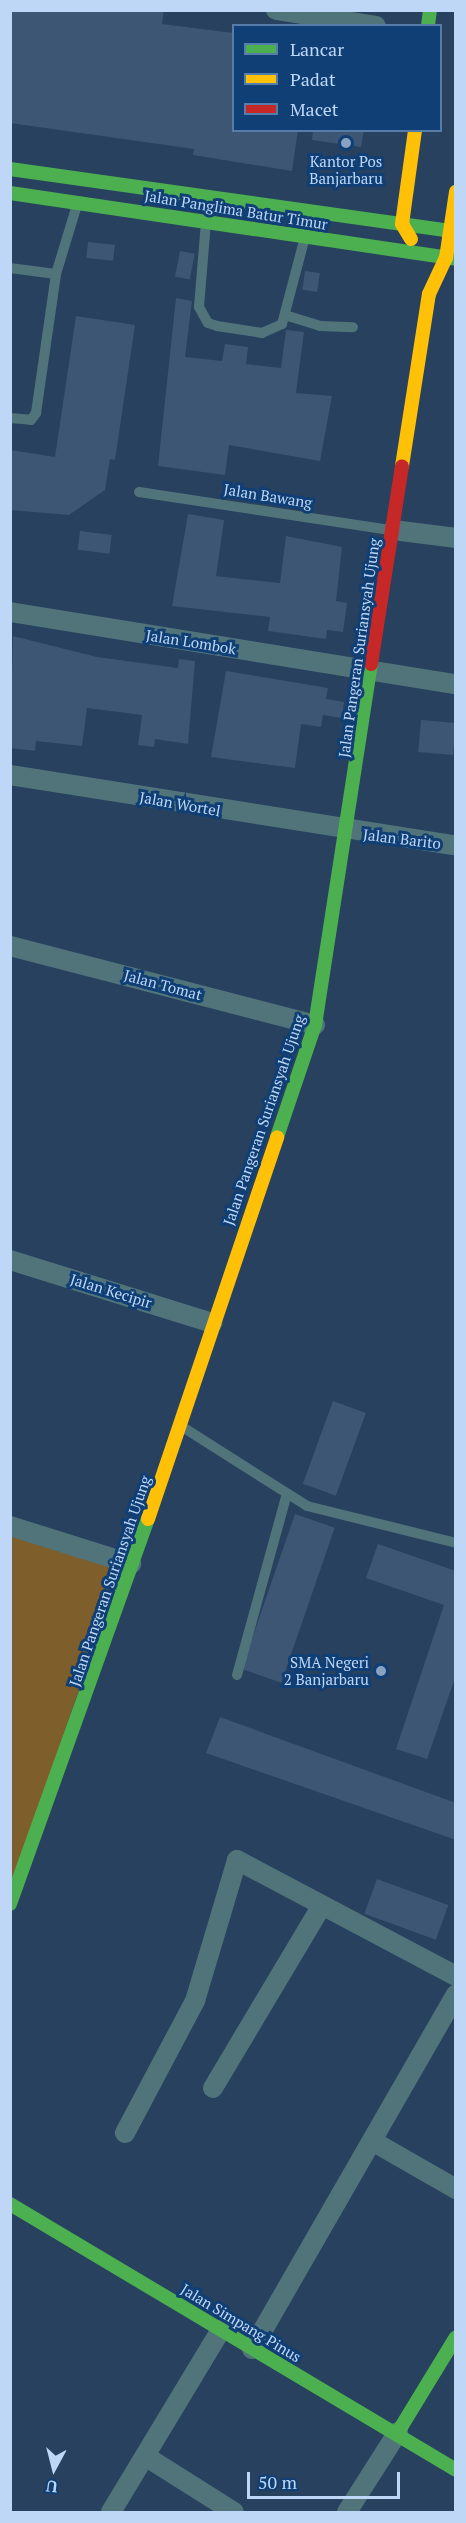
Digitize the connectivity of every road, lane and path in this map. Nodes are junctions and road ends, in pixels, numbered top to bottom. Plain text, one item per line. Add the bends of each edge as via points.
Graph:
1 (276, 10) edge
2 (364, 24) edge
3 (415, 132) edge
4 (10, 169) edge
5 (82, 180) junction
6 (166, 192) junction
7 (456, 192) edge
8 (10, 193) edge
9 (78, 203) junction
10 (164, 216) junction
11 (206, 222) junction
12 (402, 224) junction
13 (453, 231) edge
14 (305, 237) junction
15 (420, 257) junction
16 (451, 259) edge
17 (10, 268) edge
18 (56, 274) junction
19 (431, 281) junction
20 (288, 316) junction
21 (353, 327) dead end
22 (10, 418) edge
23 (139, 492) dead end
24 (393, 530) junction
25 (456, 538) edge
26 (10, 612) edge
27 (372, 672) junction
28 (456, 684) edge
29 (10, 775) edge
30 (349, 832) junction
31 (456, 846) edge
32 (10, 946) edge
33 (315, 1025) junction
34 (10, 1260) edge
35 (212, 1323) junction
36 (181, 1426) junction
37 (286, 1497) junction
38 (10, 1526) edge
39 (456, 1543) edge
40 (131, 1564) junction
41 (237, 1675) dead end
42 (10, 1904) edge
43 (321, 1907) junction
44 (456, 1976) edge
45 (456, 1994) edge
46 (213, 2088) dead end
47 (125, 2133) dead end
48 (374, 2142) junction
49 (456, 2189) edge
50 (10, 2204) edge
51 (221, 2330) junction
52 (456, 2337) edge
53 (252, 2349) junction
54 (398, 2432) junction
55 (145, 2456) junction
56 (456, 2470) edge
57 (111, 2512) edge
58 (234, 2512) edge
59 (347, 2512) edge

1 - 2 street
3 - 12 main road
4 - 5 main road, Jalan Panglima Batur Timur
5 - 6 main road, Jalan Panglima Batur Timur
5 - 9 main road via 86,192
6 - 10 main road via 158,202
6 - 12 main road, Jalan Panglima Batur Timur
7 - 13 main road
8 - 9 main road, Jalan Panglima Batur Timur
9 - 10 main road, Jalan Panglima Batur Timur
9 - 18 lane
10 - 11 main road, Jalan Panglima Batur Timur
11 - 14 main road, Jalan Panglima Batur Timur
11 - 20 lane via 199,307 208,323 262,333 274,331
12 - 13 main road, Jalan Panglima Batur Timur
12 - 15 main road
13 - 16 main road
14 - 15 main road, Jalan Panglima Batur Timur
14 - 20 lane
15 - 16 main road, Jalan Panglima Batur Timur
15 - 19 main road
16 - 19 main road, Jalan Pangeran Suriansyah Ujung
17 - 18 lane
18 - 22 lane via 36,413 31,420
19 - 24 main road, Jalan Pangeran Suriansyah Ujung
20 - 21 lane via 320,326
23 - 24 lane, Jalan Bawang
24 - 25 street
24 - 27 main road, Jalan Pangeran Suriansyah Ujung
26 - 27 street, Jalan Lombok
27 - 28 street, Jalan Lombok
27 - 30 main road, Jalan Pangeran Suriansyah Ujung
29 - 30 street, Jalan Wortel
30 - 31 street, Jalan Barito
30 - 33 main road, Jalan Pangeran Suriansyah Ujung
32 - 33 street, Jalan Tomat
33 - 35 main road, Jalan Pangeran Suriansyah Ujung
34 - 35 street, Jalan Kecipir
35 - 36 main road, Jalan Pangeran Suriansyah Ujung
36 - 37 lane
36 - 40 main road, Jalan Pangeran Suriansyah Ujung
37 - 39 lane
37 - 41 lane
38 - 40 street
40 - 42 main road, Jalan Pangeran Suriansyah Ujung via 76,1733
43 - 44 street
43 - 46 street
43 - 47 street via 237,1860 195,2001
45 - 48 street
48 - 49 street
48 - 53 street
50 - 51 main road, Jalan Simpang Pinus
51 - 53 main road, Jalan Simpang Pinus
51 - 55 street
52 - 54 main road
53 - 54 main road, Jalan Simpang Pinus
54 - 56 main road, Jalan Simpang Pinus
54 - 59 street
55 - 57 street
55 - 58 street

